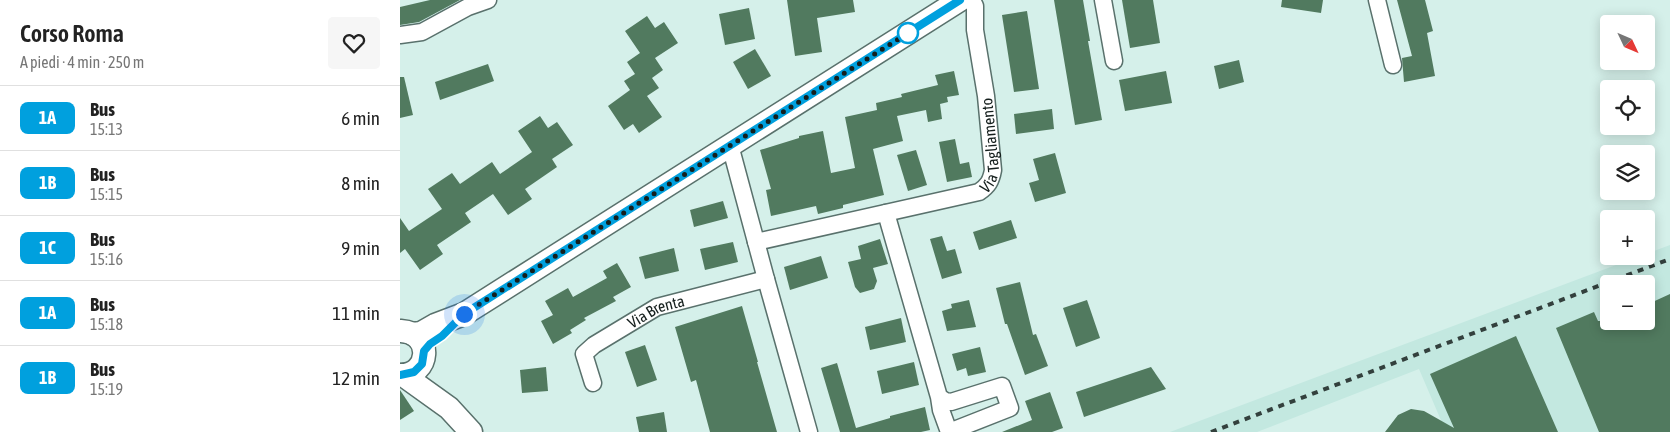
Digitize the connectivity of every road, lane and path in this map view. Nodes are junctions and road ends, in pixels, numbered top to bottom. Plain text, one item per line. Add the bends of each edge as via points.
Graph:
1 (488, 0) edge
2 (960, 0) edge
3 (972, 0) edge
4 (1103, 0) edge
5 (1377, 0) edge
6 (400, 35) edge
7 (1114, 61) dead end
8 (1393, 65) dead end
9 (730, 145) junction
10 (886, 213) junction
11 (756, 242) junction
12 (766, 280) junction
13 (415, 344) edge
14 (402, 375) edge
15 (592, 383) dead end
16 (939, 397) dead end
17 (449, 408) junction
18 (471, 432) edge
19 (809, 432) edge

1 - 6 street via 422,32
2 - 9 street
3 - 10 street, Via Tagliamento via 986,96 993,170 991,180 979,192
4 - 7 street
5 - 8 street
9 - 11 street
9 - 13 street via 464,314 430,344
10 - 11 street, Via Tagliamento
10 - 16 street
11 - 12 street
12 - 15 street, Via Brenta via 658,308 594,345 584,354
12 - 19 street
13 - 14 street via 414,372
13 - 17 street
14 - 17 street
17 - 18 street

